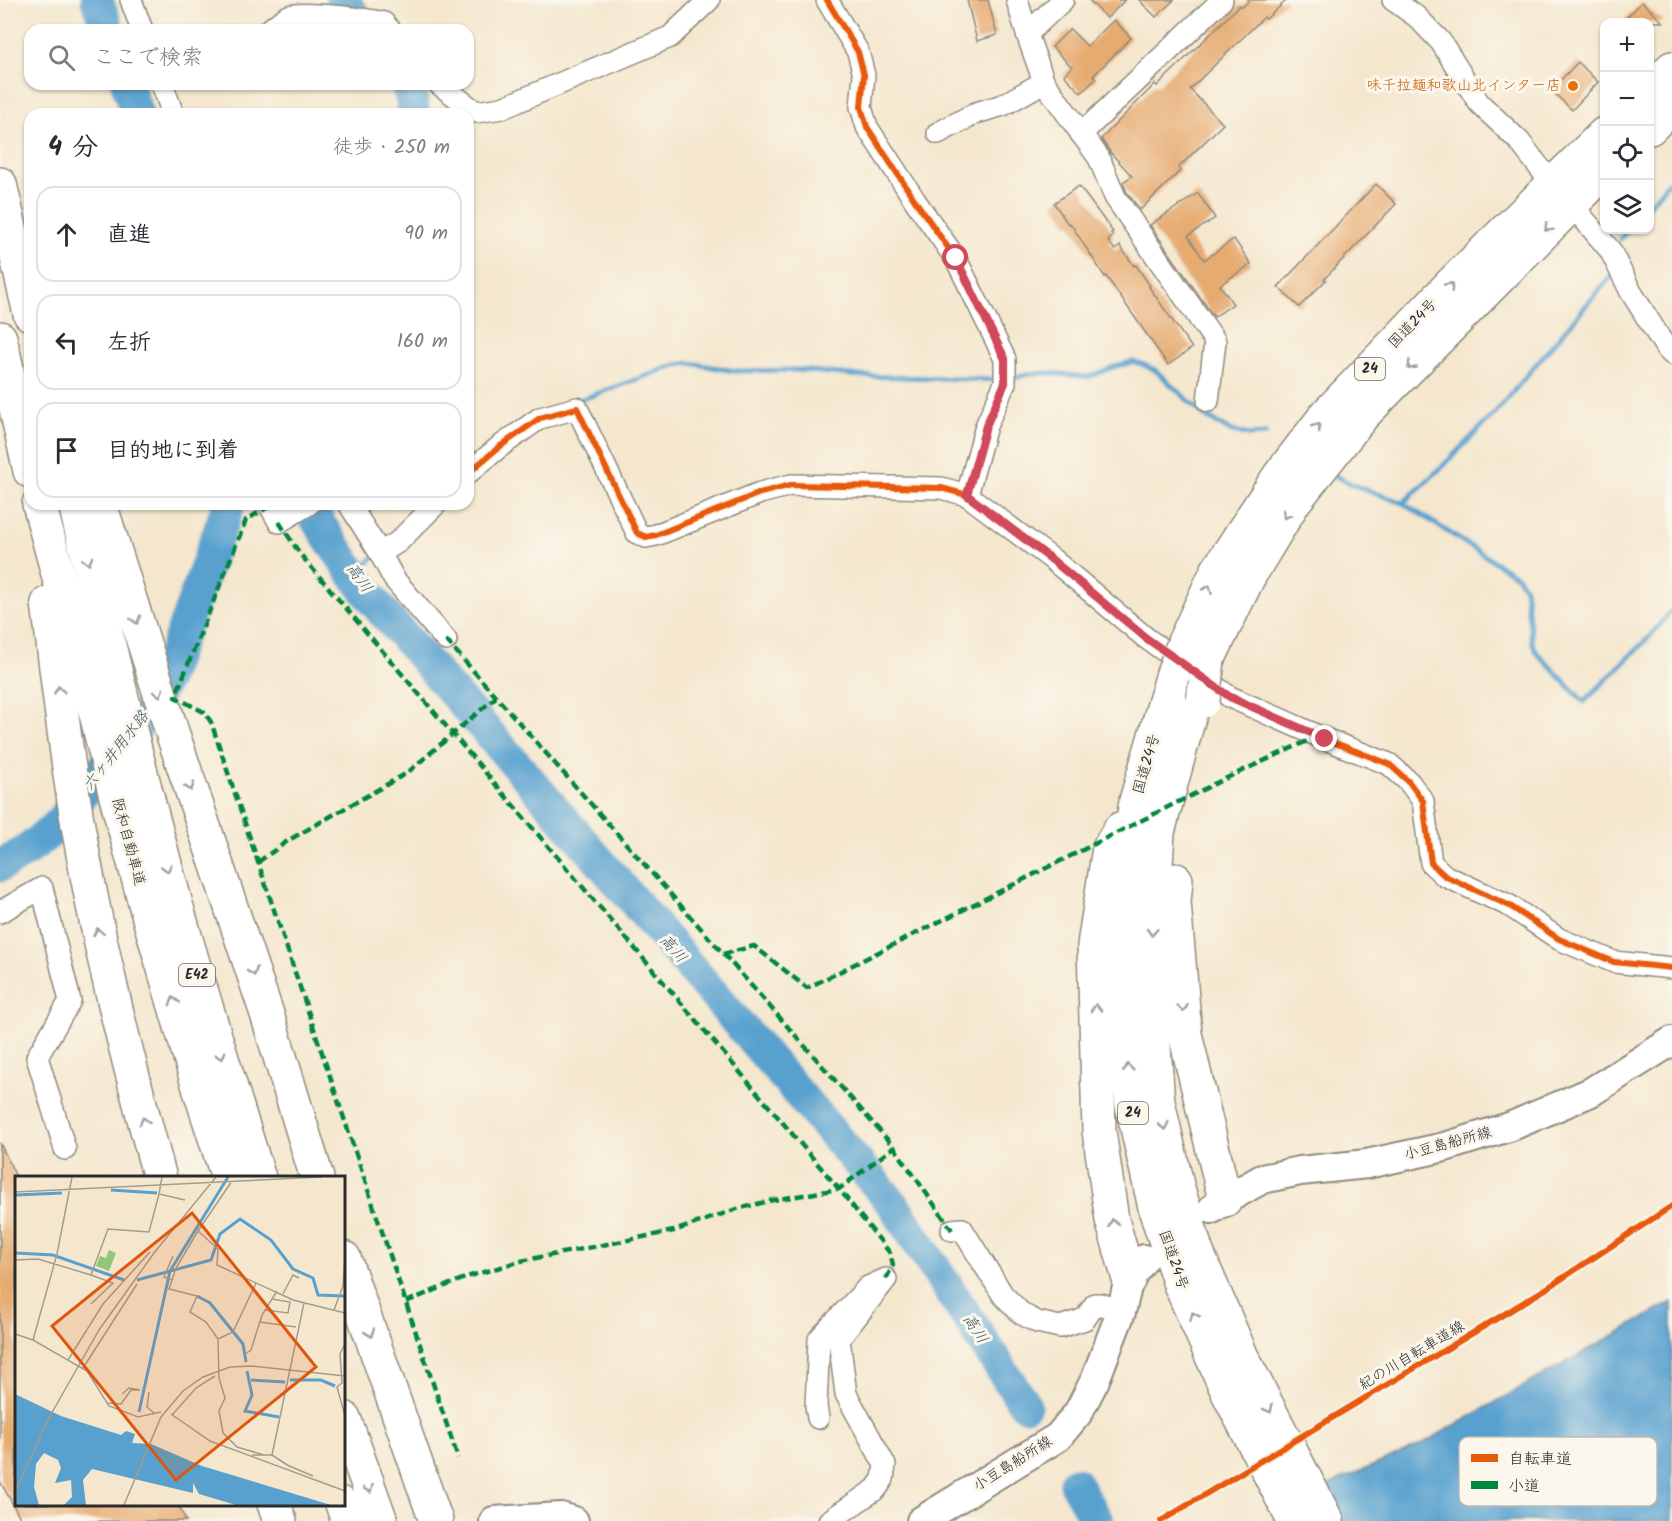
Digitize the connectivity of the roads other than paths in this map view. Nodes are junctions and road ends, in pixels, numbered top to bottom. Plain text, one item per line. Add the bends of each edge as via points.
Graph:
1 (131, 0) edge
2 (709, 0) edge
3 (827, 0) edge
4 (1017, 0) edge
5 (1063, 0) edge
6 (1222, 0) edge
7 (1393, 0) edge
8 (140, 24) edge
9 (277, 24) edge
10 (378, 24) edge
11 (1027, 34) junction
12 (1672, 68) edge
13 (1044, 82) junction
14 (1654, 86) edge
15 (164, 90) edge
16 (447, 90) edge
17 (1672, 106) edge
18 (171, 108) edge
19 (471, 108) edge
20 (474, 110) edge
21 (1652, 126) edge
22 (938, 133) dead end
23 (1081, 134) junction
24 (1600, 141) edge
25 (1600, 175) edge
26 (1, 188) edge
27 (1562, 194) junction
28 (24, 263) edge
29 (24, 288) edge
30 (0, 338) edge
31 (1672, 354) edge
32 (1208, 401) dead end
33 (24, 444) edge
34 (474, 468) edge
35 (967, 495) junction
36 (38, 510) edge
37 (39, 510) edge
38 (76, 510) edge
39 (102, 510) edge
40 (353, 510) edge
41 (430, 510) edge
42 (380, 553) junction
43 (446, 640) dead end
44 (1190, 691) junction
45 (1145, 837) junction
46 (0, 912) edge
47 (1672, 968) edge
48 (1672, 1041) edge
49 (64, 1149) dead end
50 (159, 1176) edge
51 (227, 1176) edge
52 (258, 1176) edge
53 (316, 1176) edge
54 (1218, 1204) joint
55 (952, 1230) dead end
56 (345, 1261) edge
57 (1137, 1269) joint
58 (1121, 1312) junction
59 (1230, 1363) junction
60 (818, 1418) dead end
61 (345, 1421) edge
62 (274, 1506) edge
63 (343, 1506) edge
64 (280, 1521) edge
65 (348, 1521) edge
66 (381, 1521) edge
67 (436, 1521) edge
68 (494, 1521) edge
69 (574, 1521) edge
70 (829, 1521) edge
71 (921, 1521) edge
72 (1294, 1521) edge
73 (1328, 1521) edge

1 - 8 street
2 - 20 street via 670,37 502,108
3 - 35 street via 858,52 864,75 861,107 867,127 956,258 1005,359 1005,379 986,426
4 - 11 street
5 - 11 street
6 - 23 street
7 - 27 street via 1442,42 1479,102 1519,141
9 - 10 street via 290,15 334,16
11 - 13 street
12 - 14 highway
13 - 22 street
13 - 23 street
15 - 18 street
16 - 19 street
17 - 21 highway
23 - 32 street via 1099,158 1115,197 1215,341
24 - 27 highway, 国道24号 / 24
25 - 27 highway, 国道24号 / 24
26 - 28 highway
26 - 29 highway
27 - 31 street via 1610,250 1631,292
27 - 44 highway, 国道24号 / 24, bridge via 1363,415 1300,493 1248,578 1196,651
30 - 33 highway
34 - 35 street via 540,418 577,408 637,532 646,537 791,485 941,489
35 - 47 street via 1146,638 1230,697 1389,764 1423,801 1431,863 1445,876 1510,906 1559,939 1614,962
50 -> 36 highway via 102,953 80,836
51 -> 37 highway, 阪和自動車道 / E42 via 117,801
38 -> 52 highway, 阪和自動車道 / E42 via 180,918
39 -> 53 highway
40 - 42 street
41 - 42 street via 398,542
42 - 43 street via 394,579
44 - 45 highway, 国道24号 / 24 via 1178,787
44 - 45 highway, 国道24号 / 24 via 1136,801
45 -> 54 highway, 24 via 1174,902 1185,1034
57 -> 45 highway, 24 via 1112,1220 1100,1131 1094,945
45 - 59 highway, 国道24号 / 24 via 1158,1102 1177,1185
46 - 49 street via 42,888 70,1001 37,1057
48 - 54 main road, 小豆島船所線 via 1591,1092 1512,1126 1445,1147 1367,1164 1262,1179
55 - 58 street via 962,1229 1003,1295 1022,1314 1037,1322 1060,1327 1085,1318 1095,1304
56 -> 67 highway
57 - 58 main road, 小豆島船所線
58 - 71 main road, 小豆島船所線 via 1095,1380 1078,1413 1058,1437
59 - 72 highway, 国道24号 / 24 via 1229,1395
59 -> 73 highway, 国道24号 / 24
60 - 70 street via 819,1339 868,1287 886,1279 839,1339 846,1394 885,1465 883,1479 876,1489
61 -> 66 highway
62 - 64 highway
63 - 65 highway
68 - 69 main road via 561,1517

